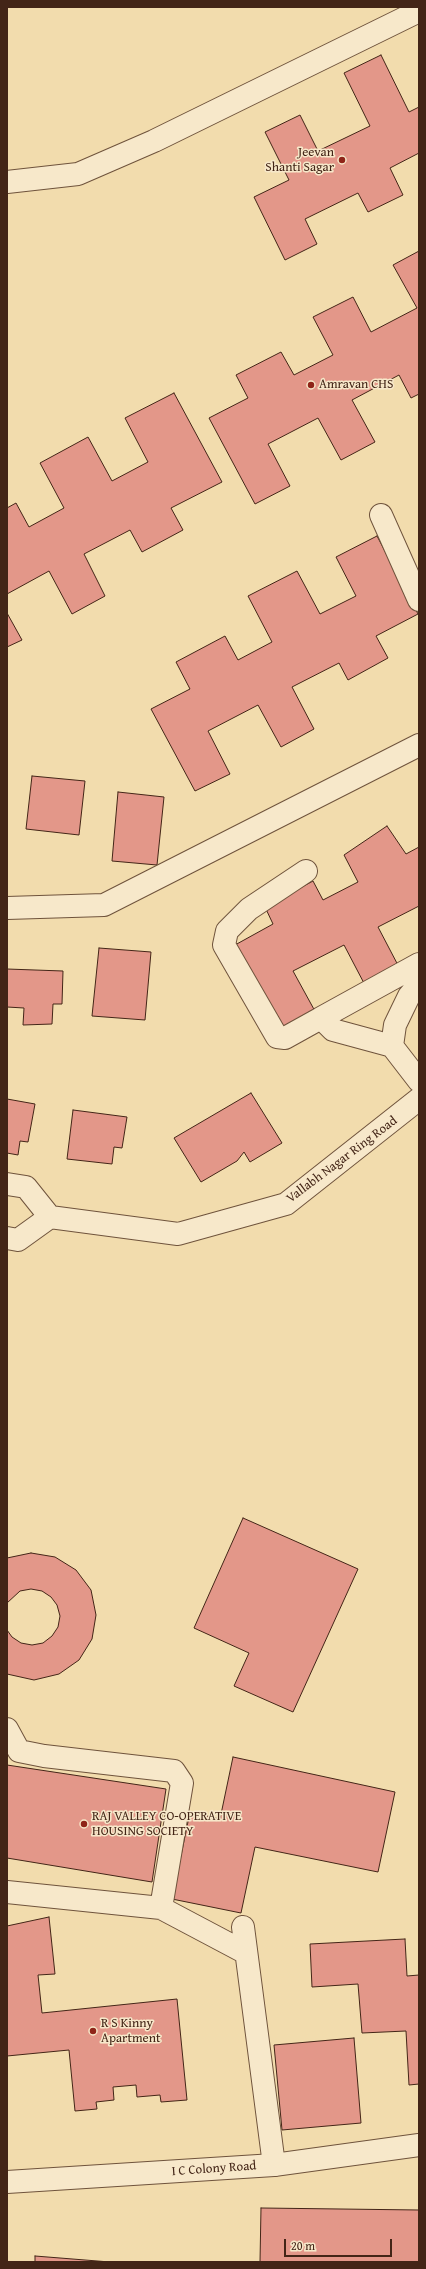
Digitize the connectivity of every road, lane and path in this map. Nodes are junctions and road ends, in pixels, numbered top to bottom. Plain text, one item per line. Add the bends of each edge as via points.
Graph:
1 (419, 11) edge
2 (7, 182) edge
3 (381, 515) dead end
4 (419, 600) edge
5 (419, 745) edge
6 (306, 871) dead end
7 (7, 908) edge
8 (419, 964) edge
9 (419, 984) edge
10 (321, 1018) junction
11 (392, 1046) junction
12 (419, 1081) edge
13 (418, 1101) edge
14 (7, 1184) edge
15 (50, 1217) junction
16 (7, 1238) edge
17 (7, 1729) edge
18 (7, 1892) edge
19 (161, 1908) junction
20 (243, 1927) dead end
21 (246, 1953) junction
22 (419, 2145) edge
23 (274, 2165) junction
24 (7, 2182) edge

1 - 2 street via 154,142 78,174
3 - 4 street
5 - 7 street via 104,905
6 - 10 street via 249,909 226,931 224,945 277,1037 285,1038
8 - 10 street
9 - 11 street via 409,996 395,1025
10 - 11 street via 333,1030
11 - 12 street
13 - 15 street, Vallabh Nagar Ring Road via 286,1204 178,1234
14 - 15 street via 26,1187
15 - 16 street via 18,1240
17 - 19 street via 19,1750 44,1756 174,1772 182,1783
18 - 19 street
19 - 21 street
20 - 21 street
21 - 23 street
22 - 23 street, I C Colony Road
23 - 24 street, I C Colony Road

